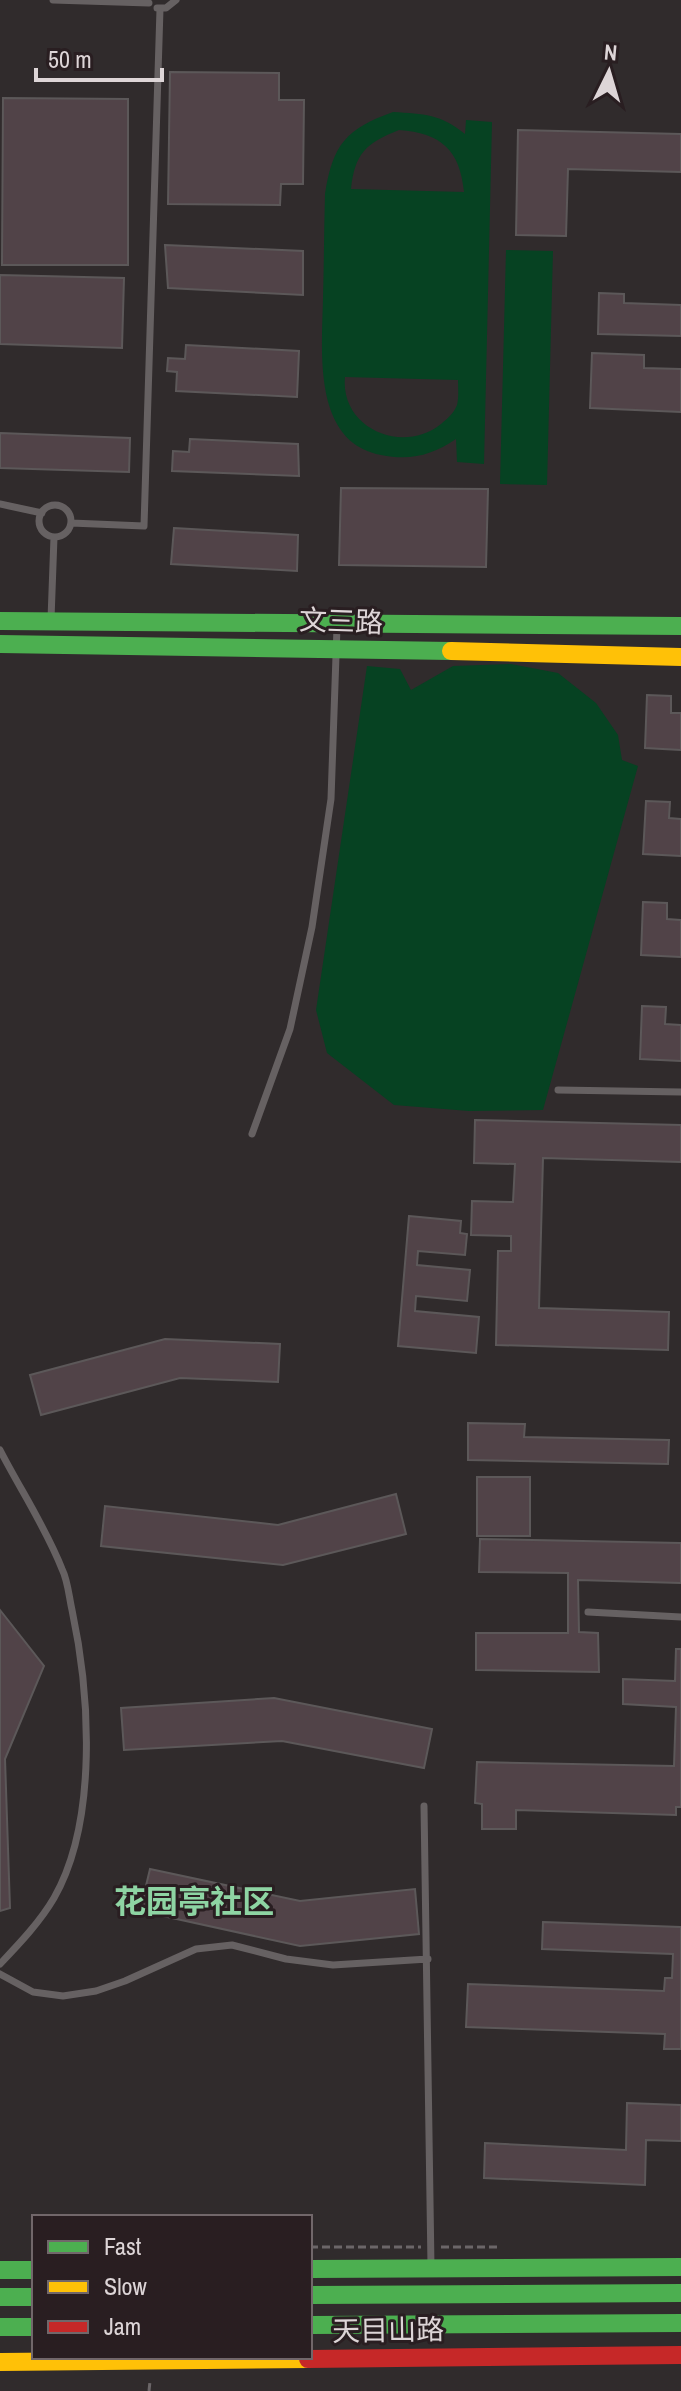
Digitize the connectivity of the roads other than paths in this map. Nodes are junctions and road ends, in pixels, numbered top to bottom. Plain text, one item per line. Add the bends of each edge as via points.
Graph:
1 (53, 0) edge
2 (176, 0) edge
3 (148, 2) edge
4 (160, 9) junction
5 (0, 504) edge
6 (42, 513) junction
7 (71, 523) junction
8 (54, 537) junction
9 (0, 621) edge
10 (51, 623) junction
11 (337, 625) junction
12 (681, 626) edge
13 (0, 644) edge
14 (336, 648) junction
15 (681, 657) edge
16 (558, 1090) dead end
17 (681, 1092) edge
18 (252, 1134) dead end
19 (0, 1450) edge
20 (588, 1612) dead end
21 (681, 1617) edge
22 (424, 1806) dead end
23 (428, 1959) junction
24 (0, 1964) edge
25 (0, 1974) edge
26 (681, 2267) edge
27 (431, 2268) junction
28 (312, 2269) edge
29 (0, 2270) edge
30 (32, 2270) edge
31 (681, 2293) edge
32 (312, 2295) edge
33 (0, 2297) edge
34 (32, 2297) edge
35 (681, 2323) edge
36 (312, 2325) edge
37 (0, 2327) edge
38 (32, 2327) edge
39 (681, 2355) edge
40 (292, 2359) edge
41 (312, 2359) edge
42 (0, 2362) edge

1 - 3 lane
2 - 4 lane
3 - 4 lane
4 - 7 lane via 144,526
5 - 6 lane
6 - 7 lane via 50,506 61,507
6 - 8 lane via 41,528
7 - 8 lane via 67,532
8 - 10 lane
9 - 10 main road, 文三路
10 - 11 main road, 文三路
11 - 12 main road, 文三路
11 - 14 lane
13 - 14 main road, 文三路
14 - 15 main road, 文三路
14 - 18 lane via 331,799 312,927 290,1029
16 - 17 lane
19 - 24 lane via 63,1570 86,1692 84,1799 72,1853 54,1897
20 - 21 lane
22 - 23 lane
23 - 25 lane via 333,1965 220,1946 196,1949 96,1991 63,1996 33,1992
23 - 27 lane
26 - 27 main road
27 - 28 main road
29 - 30 main road
31 - 32 main road, 天目山路
33 - 34 main road
35 - 36 main road, 天目山路
37 - 38 main road
39 - 41 main road, 天目山路
40 - 42 main road, 天目山路

